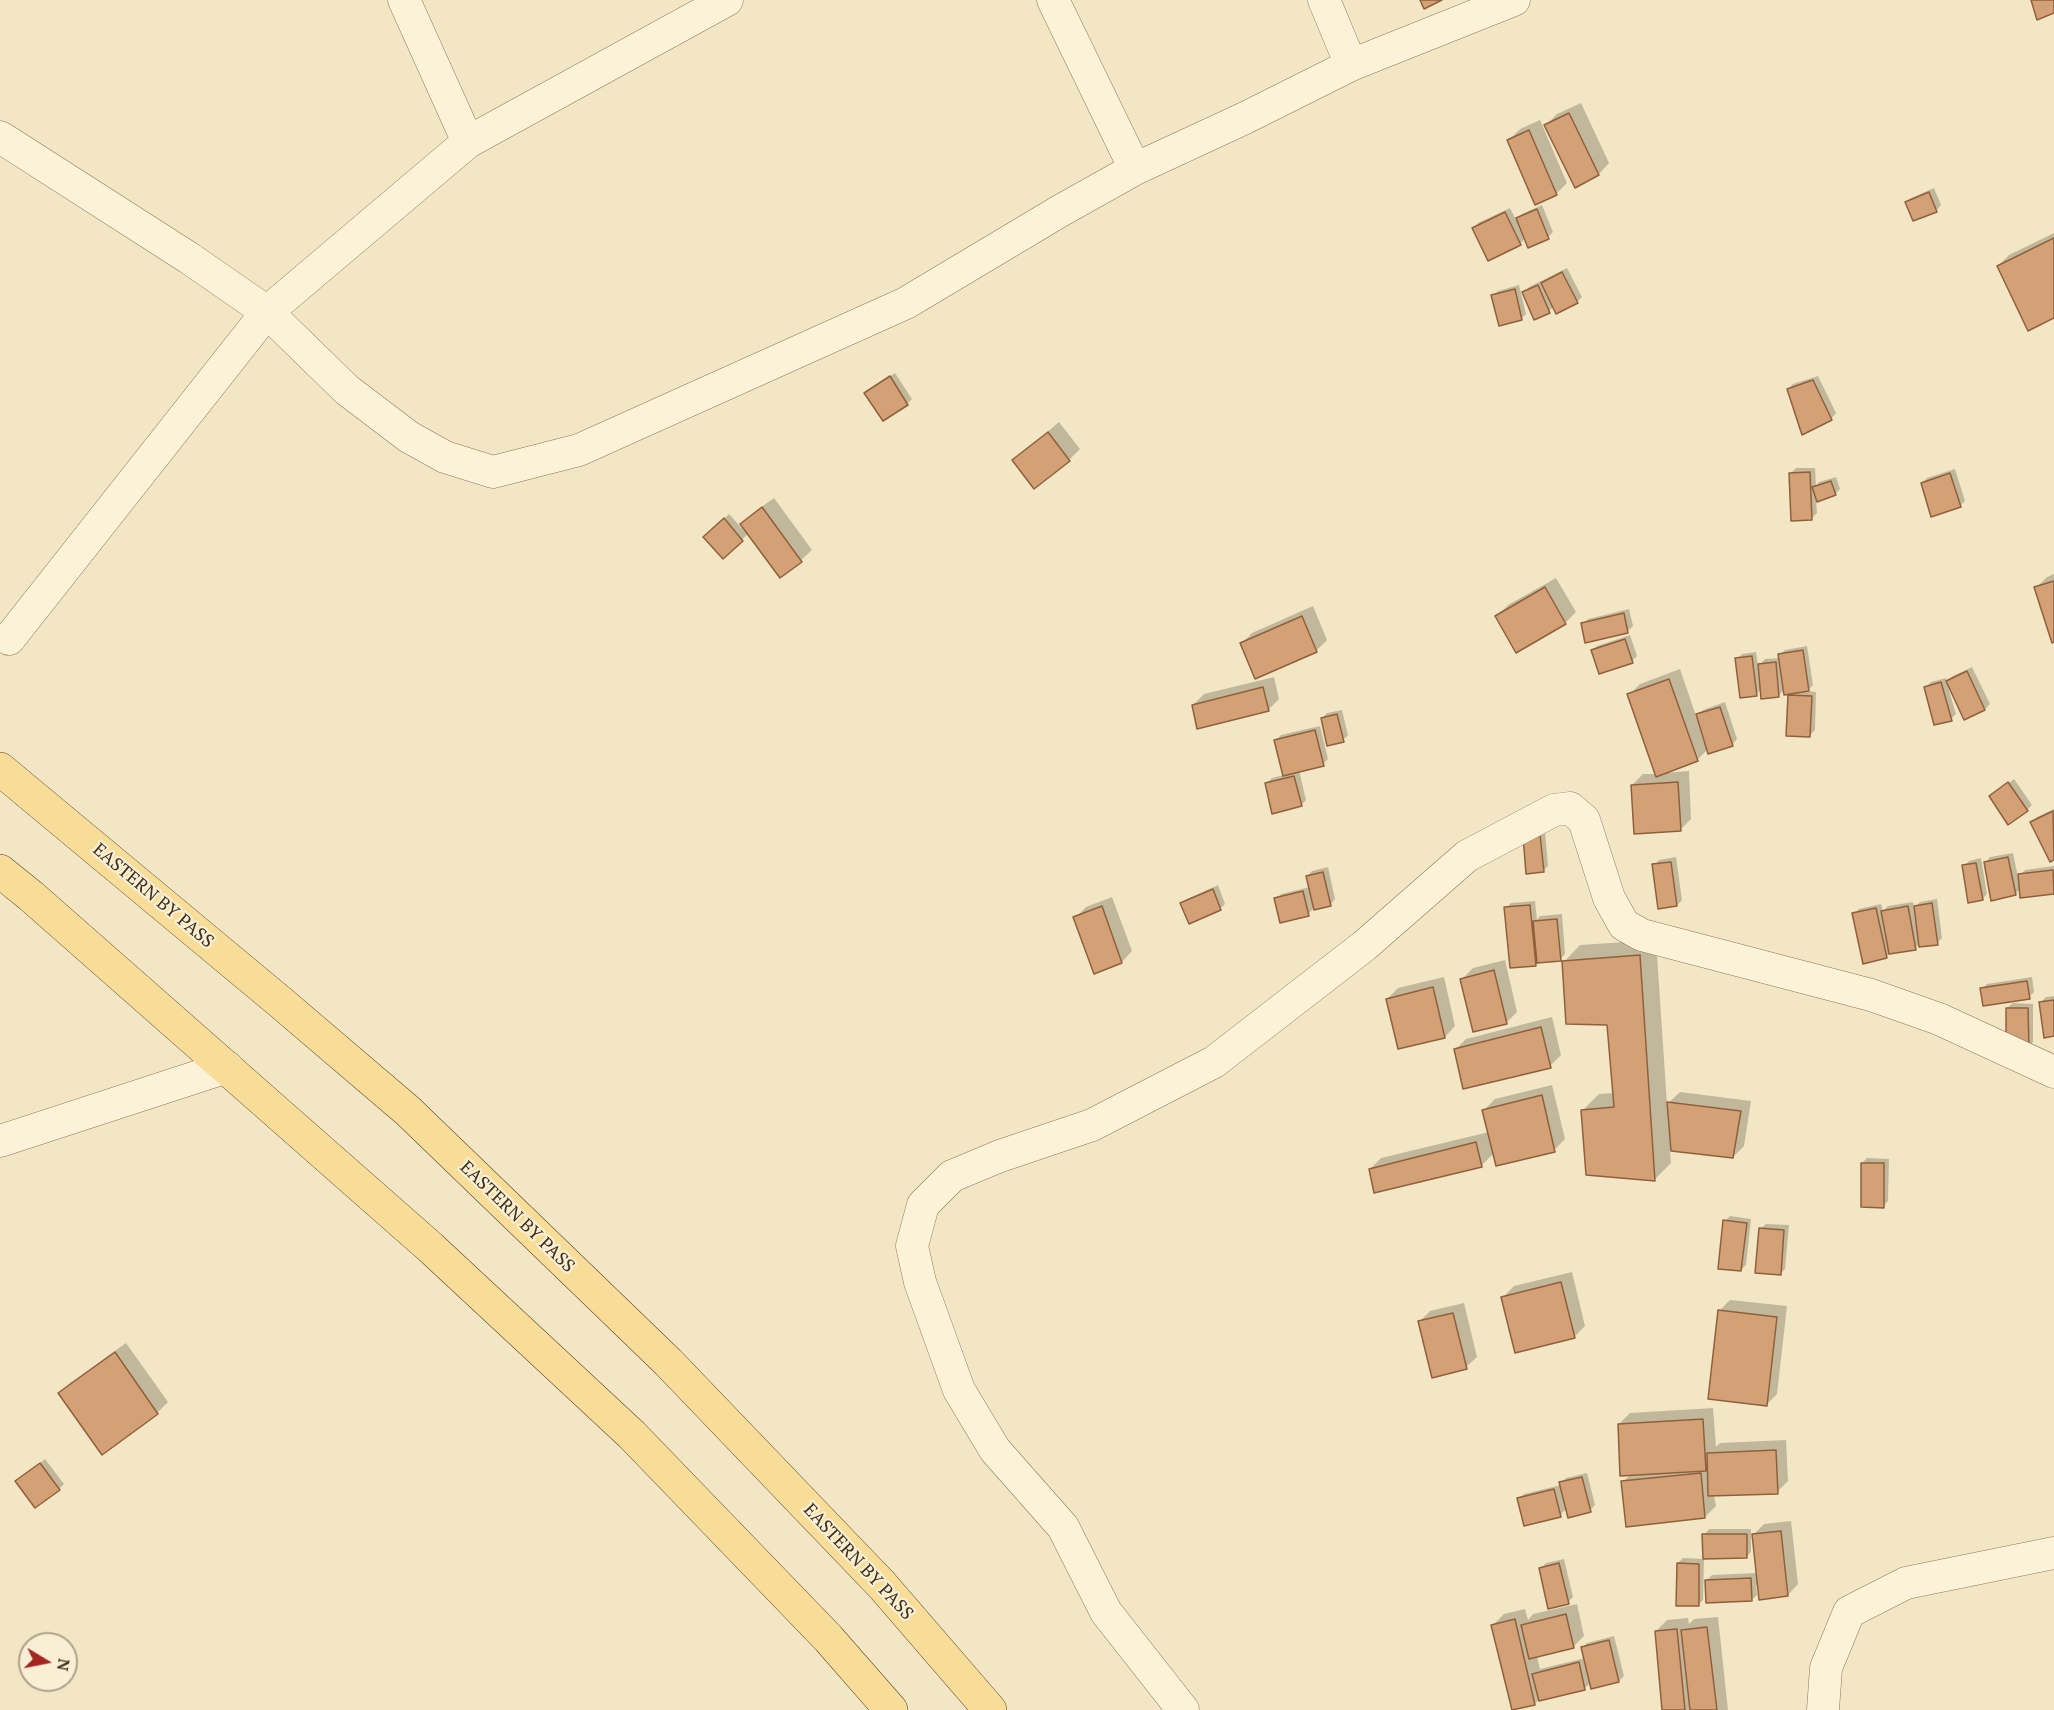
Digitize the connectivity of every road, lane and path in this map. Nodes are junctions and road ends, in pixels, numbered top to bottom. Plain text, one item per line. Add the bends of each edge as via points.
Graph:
1 (404, 0) edge
2 (727, 0) edge
3 (1053, 0) edge
4 (1324, 0) edge
5 (1514, 0) edge
6 (1351, 65) junction
7 (0, 137) edge
8 (468, 142) junction
9 (1135, 169) junction
10 (267, 312) junction
11 (9, 639) dead end
12 (0, 769) edge
13 (0, 871) edge
14 (227, 1067) junction
15 (2054, 1072) edge
16 (0, 1141) edge
17 (2054, 1553) edge
18 (891, 1710) edge
19 (990, 1710) edge
20 (1183, 1710) edge
21 (1823, 1710) edge

1 - 8 street
2 - 8 street
3 - 9 street
4 - 6 street
5 - 6 street
6 - 9 street
7 - 10 street
8 - 10 street
9 - 10 street via 906,303 579,450 493,472 445,457 409,438 347,390
10 - 11 street
12 - 19 main road, EASTERN BY PASS via 408,1112 668,1362 882,1585
13 - 14 main road
14 - 16 street
14 - 18 main road via 430,1247 632,1435 828,1638
15 - 20 street via 1939,1019 1871,995 1642,935 1624,925 1609,898 1584,820 1570,808 1554,810 1467,856 1364,946 1214,1062 1092,1125 952,1176 923,1205 912,1246 920,1282 959,1390 995,1450 1063,1527 1106,1612
17 - 21 street via 1906,1583 1849,1612 1826,1668

